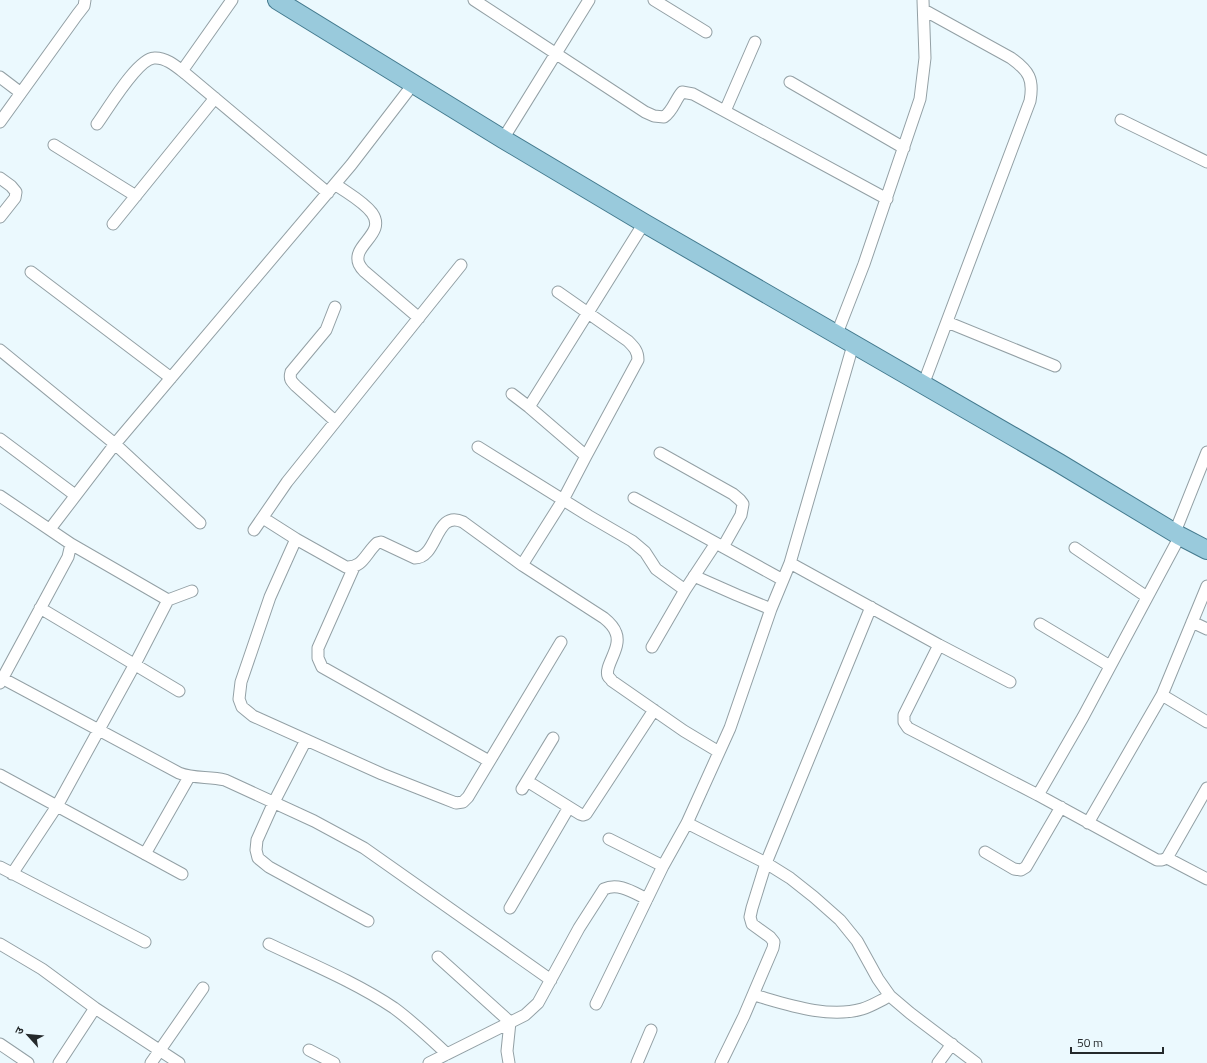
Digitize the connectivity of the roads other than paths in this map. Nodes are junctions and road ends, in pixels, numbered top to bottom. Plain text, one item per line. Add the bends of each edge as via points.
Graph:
1 (85, 0) edge
2 (232, 0) edge
3 (278, 0) edge
4 (474, 0) edge
5 (589, 0) edge
6 (654, 0) edge
7 (923, 5) edge
8 (706, 32) dead end
9 (755, 42) dead end
10 (554, 54) junction
11 (182, 71) junction
12 (0, 77) edge
13 (790, 82) dead end
14 (414, 84) junction
15 (21, 93) junction
16 (215, 98) junction
17 (724, 111) junction
18 (1121, 120) dead end
19 (0, 122) edge
20 (97, 124) dead end
21 (503, 139) junction
22 (54, 145) dead end
23 (904, 148) junction
24 (1207, 162) edge
25 (0, 178) edge
26 (331, 188) junction
27 (136, 196) junction
28 (887, 199) junction
29 (0, 217) edge
30 (112, 224) dead end
31 (644, 224) junction
32 (461, 265) dead end
33 (31, 272) dead end
34 (558, 292) dead end
35 (336, 307) dead end
36 (588, 314) junction
37 (419, 318) junction
38 (946, 322) junction
39 (836, 336) junction
40 (853, 345) junction
41 (0, 350) edge
42 (1055, 366) dead end
43 (171, 378) junction
44 (923, 385) junction
45 (512, 394) dead end
46 (529, 407) junction
47 (335, 422) junction
48 (0, 439) edge
49 (115, 444) junction
50 (478, 447) dead end
51 (1207, 452) edge
52 (660, 453) dead end
53 (586, 456) junction
54 (75, 495) junction
55 (634, 498) dead end
56 (1, 500) edge
57 (563, 500) junction
58 (263, 518) junction
59 (200, 523) dead end
60 (50, 529) junction
61 (254, 530) dead end
62 (1177, 534) junction
63 (296, 539) junction
64 (71, 544) junction
65 (719, 545) junction
66 (1075, 548) dead end
67 (1207, 550) edge
68 (790, 563) junction
69 (522, 565) junction
70 (354, 567) junction
71 (694, 576) junction
72 (783, 580) junction
73 (1207, 586) edge
74 (685, 590) junction
75 (192, 591) dead end
76 (1147, 598) junction
77 (168, 600) junction
78 (871, 607) junction
79 (40, 608) junction
80 (771, 609) junction
81 (1192, 622) junction
82 (1040, 624) dead end
83 (1207, 629) edge
84 (561, 642) dead end
85 (939, 645) junction
86 (652, 647) dead end
87 (135, 664) junction
88 (1110, 666) junction
89 (1, 679) edge
90 (1010, 682) dead end
91 (179, 691) dead end
92 (1162, 695) junction
93 (654, 710) junction
94 (1207, 722) edge
95 (99, 730) junction
96 (553, 738) dead end
97 (306, 740) junction
98 (719, 752) junction
99 (489, 761) junction
100 (0, 775) edge
101 (189, 777) junction
102 (1207, 788) edge
103 (1038, 795) junction
104 (274, 802) junction
105 (57, 806) junction
106 (569, 807) junction
107 (1061, 807) junction
108 (687, 823) junction
109 (1088, 823) junction
110 (610, 839) dead end
111 (985, 852) dead end
112 (145, 854) junction
113 (1167, 858) junction
114 (766, 863) junction
115 (663, 866) junction
116 (0, 867) edge
117 (12, 874) junction
118 (182, 874) dead end
119 (1207, 879) edge
120 (647, 899) junction
121 (510, 908) dead end
122 (368, 921) dead end
123 (145, 942) dead end
124 (0, 944) edge
125 (269, 944) dead end
126 (438, 957) dead end
127 (551, 980) junction
128 (203, 988) dead end
129 (754, 995) junction
130 (890, 996) junction
131 (596, 1004) dead end
132 (95, 1008) junction
133 (510, 1022) junction
134 (651, 1030) dead end
135 (0, 1044) edge
136 (952, 1044) junction
137 (160, 1050) junction
138 (309, 1050) dead end
139 (447, 1054) junction
140 (28, 1063) edge
141 (59, 1063) edge
142 (151, 1063) edge
143 (178, 1063) edge
144 (334, 1063) edge
145 (429, 1063) edge
146 (509, 1063) edge
147 (637, 1063) edge
148 (721, 1063) edge
149 (938, 1063) edge
150 (976, 1063) edge

1 - 15 street via 84,6
2 - 11 street
3 - 14 main road
4 - 10 street
5 - 10 street
6 - 8 street
7 - 23 street via 925,58 920,99
7 - 38 street via 1022,66 1030,77 1032,88 1027,108
9 - 17 street
10 - 17 street via 654,116 667,115 682,92 693,94
10 - 21 street
11 - 16 street
11 - 20 street via 164,60 154,58 144,61
12 - 15 street
13 - 23 street
14 - 21 main road
14 - 26 street
15 - 19 street
16 - 26 street
16 - 27 street
17 - 28 street
18 - 24 street
21 - 31 main road
22 - 27 street
23 - 28 street
25 - 29 street via 16,192 15,198
26 - 37 street via 366,207 376,221 375,229 358,253 358,262 364,272
26 - 43 street
27 - 30 street
28 - 39 street
31 - 36 street
31 - 39 main road
32 - 37 street
33 - 43 street
34 - 36 street
35 - 47 street via 326,330 291,372 290,377 296,386
36 - 46 street
36 - 53 street via 628,341 635,348 638,360
37 - 47 street
38 - 42 street
38 - 44 street
39 - 40 main road
40 - 44 main road
40 - 68 street
41 - 49 street
43 - 49 street
44 - 62 main road
45 - 46 street
46 - 53 street
47 - 58 street via 286,482
48 - 54 street
49 - 54 street
49 - 59 street
50 - 57 street
51 - 62 street
52 - 65 street via 733,494 743,504 741,514
53 - 57 street
54 - 60 street
55 - 65 street
56 - 60 street
57 - 69 street
57 - 74 street via 632,541 645,552 656,569
58 - 61 street
58 - 63 street
60 - 64 street
62 - 67 main road
62 - 76 street
63 - 70 street via 346,566
63 - 97 street via 270,597 241,682 239,699 242,707 253,716
64 - 77 street
64 - 79 street via 68,557
65 - 71 street
65 - 72 street
66 - 76 street
68 - 72 street
68 - 78 street
69 - 70 street via 463,522 451,519 421,558 381,542 376,543
69 - 93 street via 612,625 618,643 607,669 608,676
70 - 99 street via 318,648 318,658 322,667
71 - 74 street
71 - 80 street
72 - 80 street
73 - 81 street
74 - 86 street
75 - 77 street
76 - 88 street
77 - 87 street
78 - 85 street
78 - 114 street
79 - 87 street
79 - 89 street
80 - 98 street via 730,728
81 - 83 street
81 - 92 street
82 - 88 street
84 - 99 street
85 - 90 street
85 - 103 street via 904,715 904,722 908,728
87 - 91 street
87 - 95 street
88 - 103 street
89 - 95 street
92 - 94 street
92 - 109 street
93 - 98 street
93 - 106 street via 586,814 580,814
95 - 101 street
95 - 105 street
96 - 106 street via 524,785
97 - 99 street via 456,803 463,802 468,797
97 - 104 street
98 - 108 street
100 - 105 street
101 - 104 street via 225,780
101 - 112 street
102 - 113 street
103 - 107 street
104 - 122 street via 257,840 258,858 269,867
104 - 127 street via 364,848
105 - 112 street
105 - 117 street
106 - 121 street
107 - 109 street
107 - 111 street via 1026,867 1021,870 1014,869
108 - 114 street
108 - 115 street
109 - 113 street via 1157,860
110 - 115 street
112 - 118 street
113 - 119 street
114 - 129 street via 750,917 752,924 770,936 774,942
114 - 130 street via 796,883 840,920
115 - 120 street
116 - 117 street
117 - 123 street
120 - 127 street via 621,887 610,886 604,889
120 - 131 street
124 - 132 street via 42,969
125 - 139 street via 394,1008
126 - 133 street
127 - 133 street via 538,1002 525,1015
128 - 137 street
129 - 130 street via 809,1010 838,1012 862,1009
129 - 148 street
130 - 136 street
132 - 137 street
132 - 141 street
133 - 139 street
133 - 146 street via 507,1051
134 - 147 street
135 - 140 street
136 - 149 street
136 - 150 street
137 - 142 street
137 - 143 street
138 - 144 street
139 - 145 street

